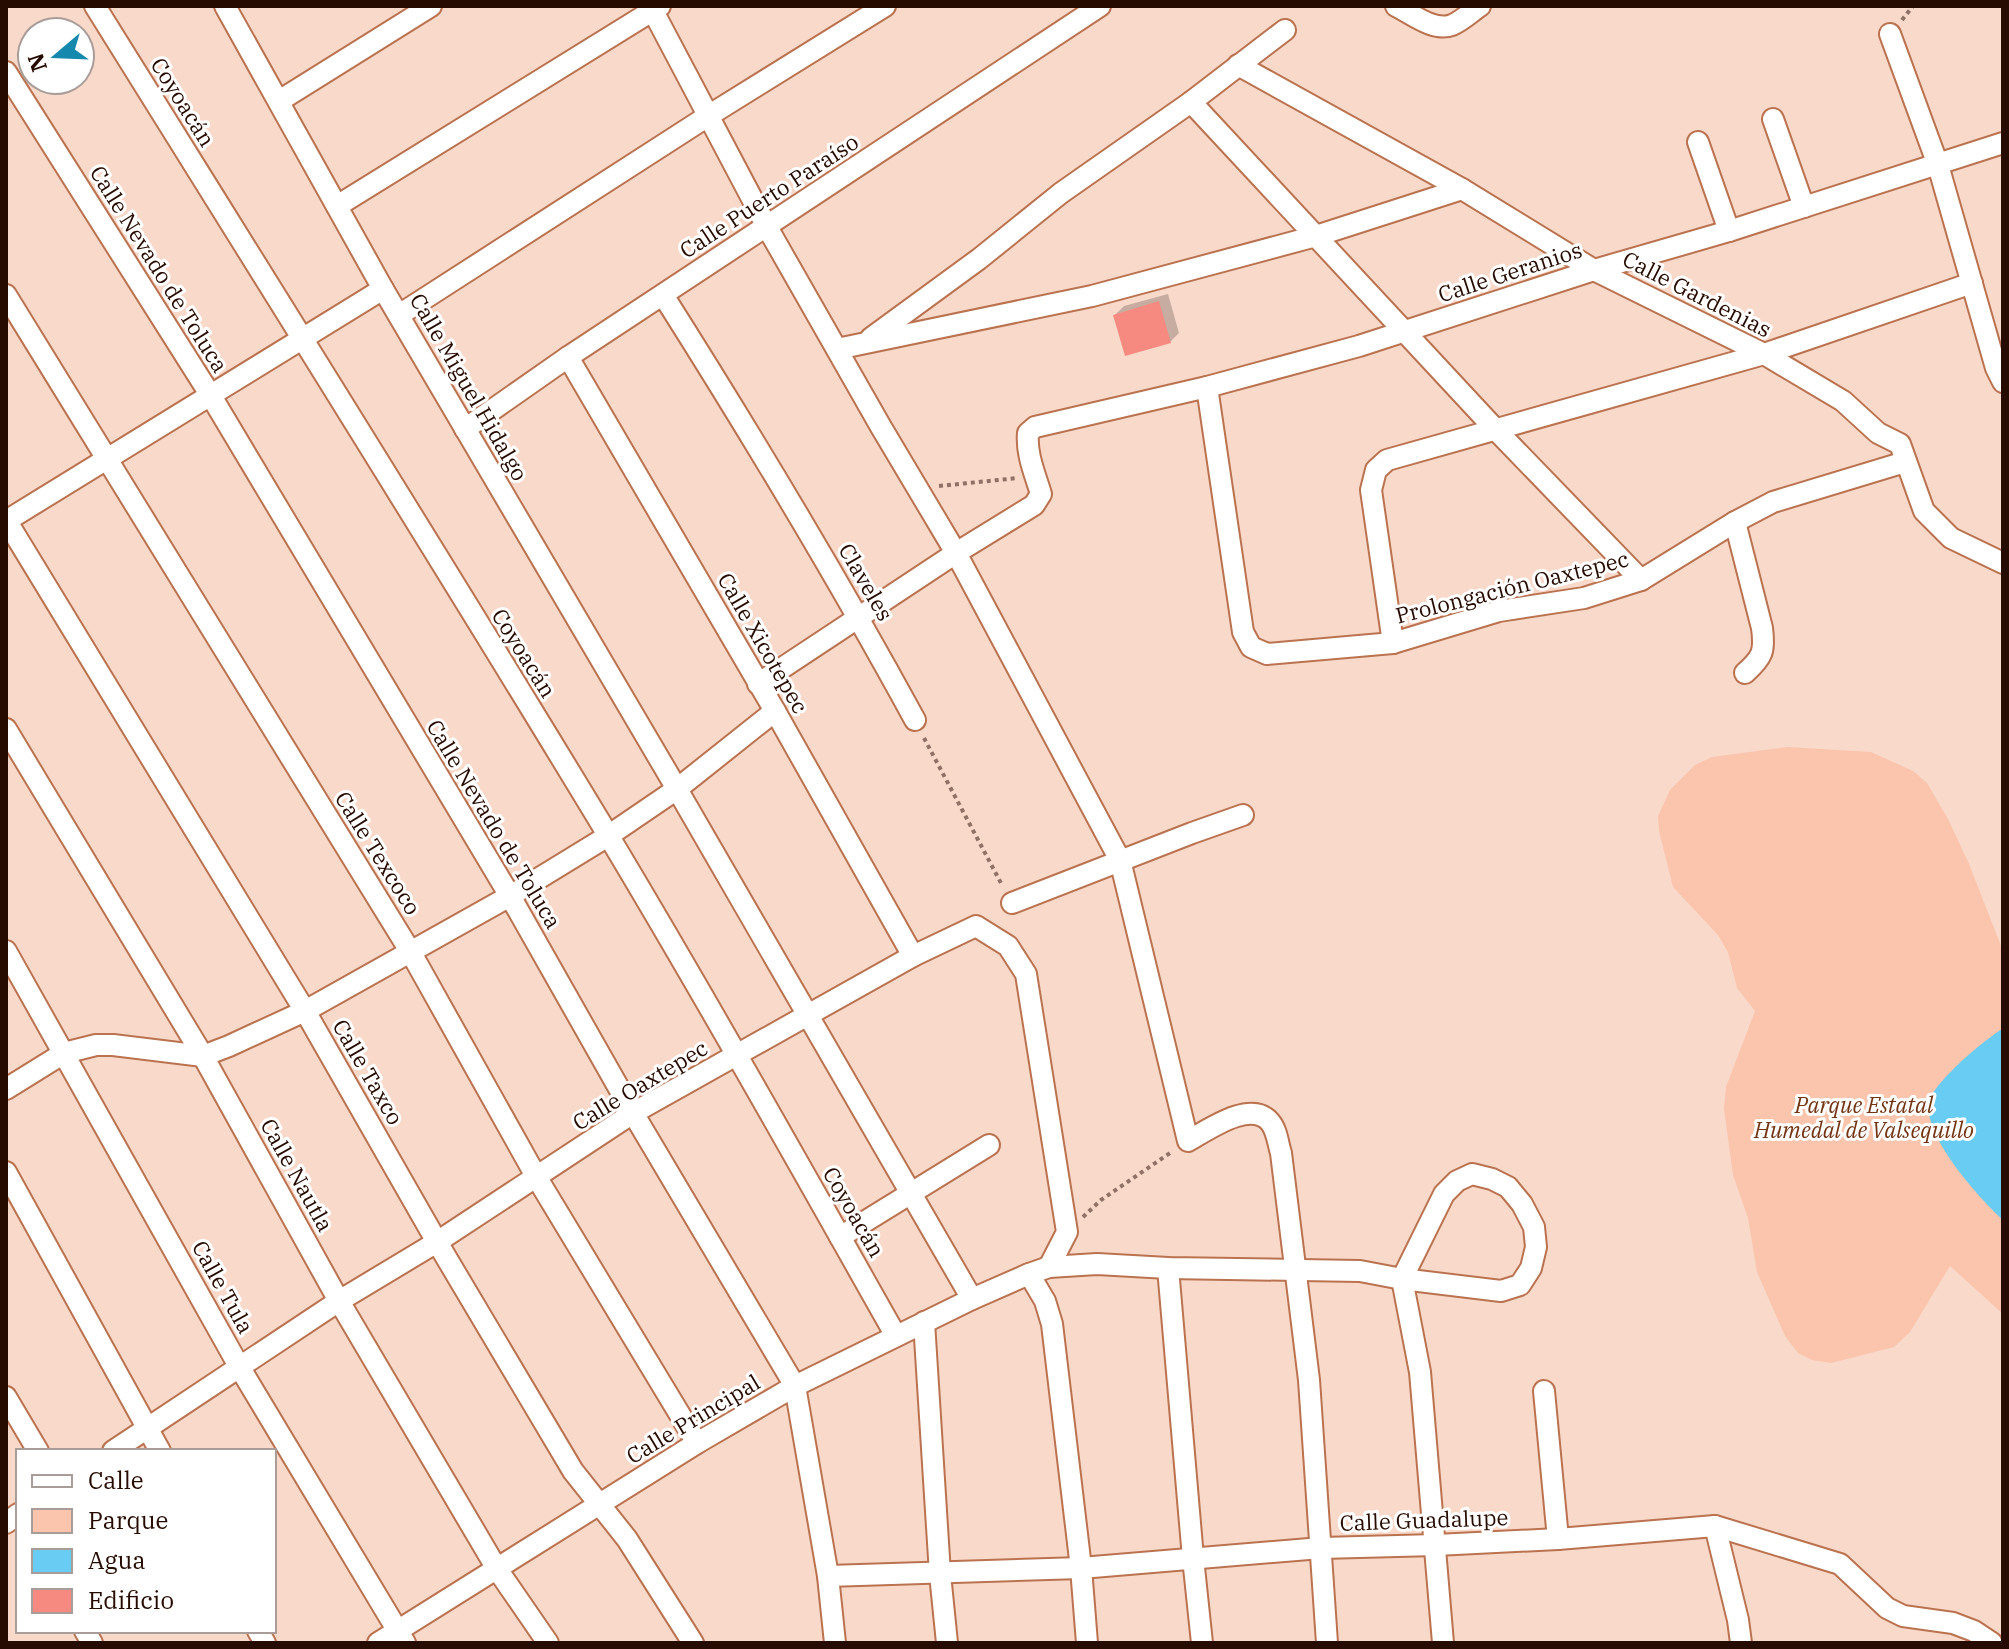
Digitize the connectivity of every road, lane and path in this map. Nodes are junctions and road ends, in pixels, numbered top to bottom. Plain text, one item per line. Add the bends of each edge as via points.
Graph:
1 (95, 6) edge
2 (225, 6) edge
3 (431, 6) edge
4 (885, 6) edge
5 (1100, 6) edge
6 (1396, 6) edge
7 (1480, 6) edge
8 (656, 8) edge
9 (1285, 30) dead end
10 (1890, 34) dead end
11 (1238, 65) junction
12 (6, 72) edge
13 (279, 101) junction
14 (1191, 102) junction
15 (708, 116) junction
16 (1773, 119) dead end
17 (1698, 142) dead end
18 (2003, 143) edge
19 (1938, 165) junction
20 (1462, 189) junction
21 (337, 206) junction
22 (1804, 207) junction
23 (767, 227) junction
24 (1729, 231) junction
25 (1316, 236) junction
26 (1594, 270) junction
27 (1972, 283) junction
28 (383, 289) junction
29 (6, 295) edge
30 (663, 295) junction
31 (399, 315) junction
32 (1403, 332) junction
33 (303, 339) junction
34 (864, 342) junction
35 (837, 349) junction
36 (1764, 354) junction
37 (568, 357) junction
38 (2003, 382) edge
39 (1207, 387) junction
40 (211, 396) junction
41 (465, 429) junction
42 (1496, 430) junction
43 (107, 459) junction
44 (1905, 462) junction
45 (1036, 477) junction
46 (918, 488) junction
47 (6, 521) edge
48 (1735, 522) junction
49 (956, 553) junction
50 (2003, 563) edge
51 (1641, 580) junction
52 (859, 617) junction
53 (1393, 643) junction
54 (1745, 673) dead end
55 (758, 684) junction
56 (775, 711) junction
57 (915, 720) joint
58 (6, 729) edge
59 (677, 789) junction
60 (1243, 815) dead end
61 (608, 836) junction
62 (1120, 860) junction
63 (510, 896) junction
64 (1012, 903) joint
65 (6, 951) edge
66 (410, 951) junction
67 (913, 956) junction
68 (305, 1011) junction
69 (809, 1016) junction
70 (64, 1053) junction
71 (736, 1054) junction
72 (203, 1056) junction
73 (6, 1089) edge
74 (633, 1113) junction
75 (1188, 1141) junction
76 (989, 1145) dead end
77 (6, 1172) edge
78 (537, 1178) junction
79 (912, 1193) junction
80 (1067, 1232) junction
81 (840, 1237) junction
82 (437, 1242) junction
83 (1049, 1267) junction
84 (1168, 1268) junction
85 (1295, 1269) junction
86 (1029, 1274) junction
87 (1402, 1279) junction
88 (972, 1299) junction
89 (339, 1301) junction
90 (924, 1322) junction
91 (896, 1336) junction
92 (240, 1368) junction
93 (795, 1386) junction
94 (1544, 1391) dead end
95 (6, 1397) edge
96 (148, 1428) junction
97 (697, 1443) junction
98 (37, 1449) edge
99 (116, 1449) edge
100 (159, 1449) edge
101 (599, 1505) junction
102 (1715, 1526) junction
103 (1558, 1539) junction
104 (1436, 1545) junction
105 (1321, 1548) junction
106 (1193, 1558) junction
107 (1081, 1568) junction
108 (497, 1569) junction
109 (940, 1574) junction
110 (828, 1576) junction
111 (1738, 1620) junction
112 (401, 1637) edge
113 (378, 1643) edge
114 (548, 1643) edge
115 (693, 1643) edge
116 (835, 1643) edge
117 (947, 1643) edge
118 (1087, 1643) edge
119 (1202, 1643) edge
120 (1327, 1643) edge
121 (1443, 1643) edge
122 (1728, 1643) edge
123 (1741, 1643) edge
124 (1992, 1643) edge

1 - 33 street, Coyoacán
2 - 13 street, Calle Miguel Hidalgo
3 - 13 street
4 - 15 street
5 - 23 street, Calle Puerto Paraíso
6 - 7 street via 1442,27
8 - 15 street
8 - 21 street
9 - 11 street
10 - 19 street
11 - 14 street
11 - 20 street, Calle Gardenias
12 - 40 street, Calle Nevado de Toluca
13 - 21 street, Calle Miguel Hidalgo
14 - 25 street
14 - 34 street
15 - 23 street
15 - 31 street
16 - 22 street
17 - 24 street
18 - 19 street, Calle Geranios
19 - 22 street, Calle Geranios
19 - 27 street
20 - 25 street
20 - 26 street, Calle Gardenias
21 - 28 street, Calle Miguel Hidalgo
22 - 24 street, Calle Geranios
23 - 30 street, Calle Puerto Paraíso
23 - 35 street
24 - 26 street, Calle Geranios
25 - 32 street
25 - 34 street via 1092,296
26 - 32 street, Calle Geranios
26 - 36 street, Calle Gardenias
27 - 36 street
27 - 38 street
28 - 31 street, Calle Miguel Hidalgo
28 - 33 street
29 - 43 street, Calle Texcoco
30 - 37 street, Calle Puerto Paraíso
30 - 52 street, Claveles
31 - 41 street, Calle Miguel Hidalgo
32 - 39 street, Calle Geranios
32 - 42 street
33 - 40 street
33 - 61 street, Coyoacán
34 - 35 street
35 - 46 street
36 - 42 street
36 - 44 street, Calle Gardenias via 1843,401 1878,433 1900,444
37 - 41 street, Calle Puerto Paraíso
37 - 55 street, Calle Xicotepec
39 - 45 street, Calle Geranios via 1035,427 1027,441
39 - 53 street, Prolongación Oaxtepec via 1243,632 1251,647 1267,654
40 - 43 street
40 - 63 street, Calle Nevado de Toluca
41 - 59 street, Calle Miguel Hidalgo
42 - 51 street
42 - 53 street via 1387,460 1376,470 1371,490
43 - 47 street
43 - 66 street, Calle Texcoco
44 - 48 street, Prolongación Oaxtepec via 1773,502
44 - 50 street, Calle Gardenias via 1924,511 1951,538
45 - 46 path
45 - 49 street via 1041,494 1034,505
46 - 49 street
47 - 68 street, Calle Taxco
48 - 51 street, Prolongación Oaxtepec
48 - 54 street via 1764,643 1760,660
49 - 52 street
49 - 62 street
51 - 53 street, Prolongación Oaxtepec via 1584,598 1499,611
52 - 55 street
52 - 57 street, Claveles
55 - 56 street, Calle Xicotepec
56 - 59 street
56 - 67 street, Calle Xicotepec
57 - 64 path
58 - 72 street, Calle Nautla
59 - 61 street
59 - 69 street, Calle Miguel Hidalgo
60 - 62 street
61 - 63 street
61 - 71 street, Coyoacán
62 - 64 street
62 - 75 street
63 - 66 street
63 - 74 street, Calle Nevado de Toluca
65 - 70 street, Calle Tula
66 - 68 street
66 - 78 street, Calle Texcoco
67 - 69 street, Calle Oaxtepec
67 - 80 street, Calle Oaxtepec via 976,926 1019,959 1026,974
68 - 72 street
68 - 82 street, Calle Taxco
69 - 71 street, Calle Oaxtepec
69 - 79 street
70 - 72 street via 113,1045
70 - 73 street
70 - 92 street, Calle Tula
71 - 74 street, Calle Oaxtepec
71 - 81 street, Coyoacán
72 - 89 street, Calle Nautla
74 - 78 street, Calle Oaxtepec
74 - 93 street, Calle Nevado de Toluca
75 - 80 path via 1101,1200
75 - 85 street via 1243,1113 1270,1121 1281,1153
76 - 79 street
77 - 96 street
78 - 82 street, Calle Oaxtepec
78 - 97 street, Calle Texcoco
79 - 81 street
79 - 88 street
80 - 83 street
81 - 91 street, Coyoacán
82 - 89 street, Calle Oaxtepec
82 - 101 street, Calle Taxco via 573,1471
83 - 84 street, Calle Principal
83 - 86 street, Calle Principal
84 - 85 street, Calle Principal
84 - 106 street
85 - 87 street, Calle Principal via 1360,1271
85 - 105 street
86 - 88 street, Calle Principal
86 - 107 street via 1052,1324
87 - 87 street, Calle Principal via 1444,1194 1472,1174 1508,1187 1534,1227 1531,1268 1520,1285 1501,1291
87 - 104 street via 1420,1372
88 - 90 street, Calle Principal
89 - 92 street, Calle Oaxtepec
89 - 108 street, Calle Nautla
90 - 91 street, Calle Principal
90 - 109 street
91 - 93 street, Calle Principal
92 - 96 street, Calle Oaxtepec
92 - 112 street, Calle Tula
93 - 97 street, Calle Principal
93 - 110 street, Calle Nevado de Toluca
94 - 103 street
95 - 98 street
96 - 99 street, Calle Oaxtepec
96 - 100 street
97 - 101 street, Calle Principal
101 - 108 street, Calle Principal
101 - 115 street, Calle Taxco via 627,1539
102 - 103 street, Calle Guadalupe
102 - 111 street
102 - 124 street, Calle Guadalupe via 1840,1564 1887,1608 1903,1616 1953,1623
103 - 104 street, Calle Guadalupe
104 - 105 street, Calle Guadalupe
104 - 121 street
105 - 106 street, Calle Guadalupe
105 - 120 street
106 - 107 street, Calle Guadalupe
106 - 119 street
107 - 109 street, Calle Guadalupe
107 - 118 street
108 - 112 street, Calle Principal
108 - 114 street, Calle Nautla
109 - 110 street, Calle Guadalupe
109 - 117 street
110 - 116 street, Calle Nevado de Toluca
111 - 122 street
111 - 123 street
112 - 113 street, Calle Principal

